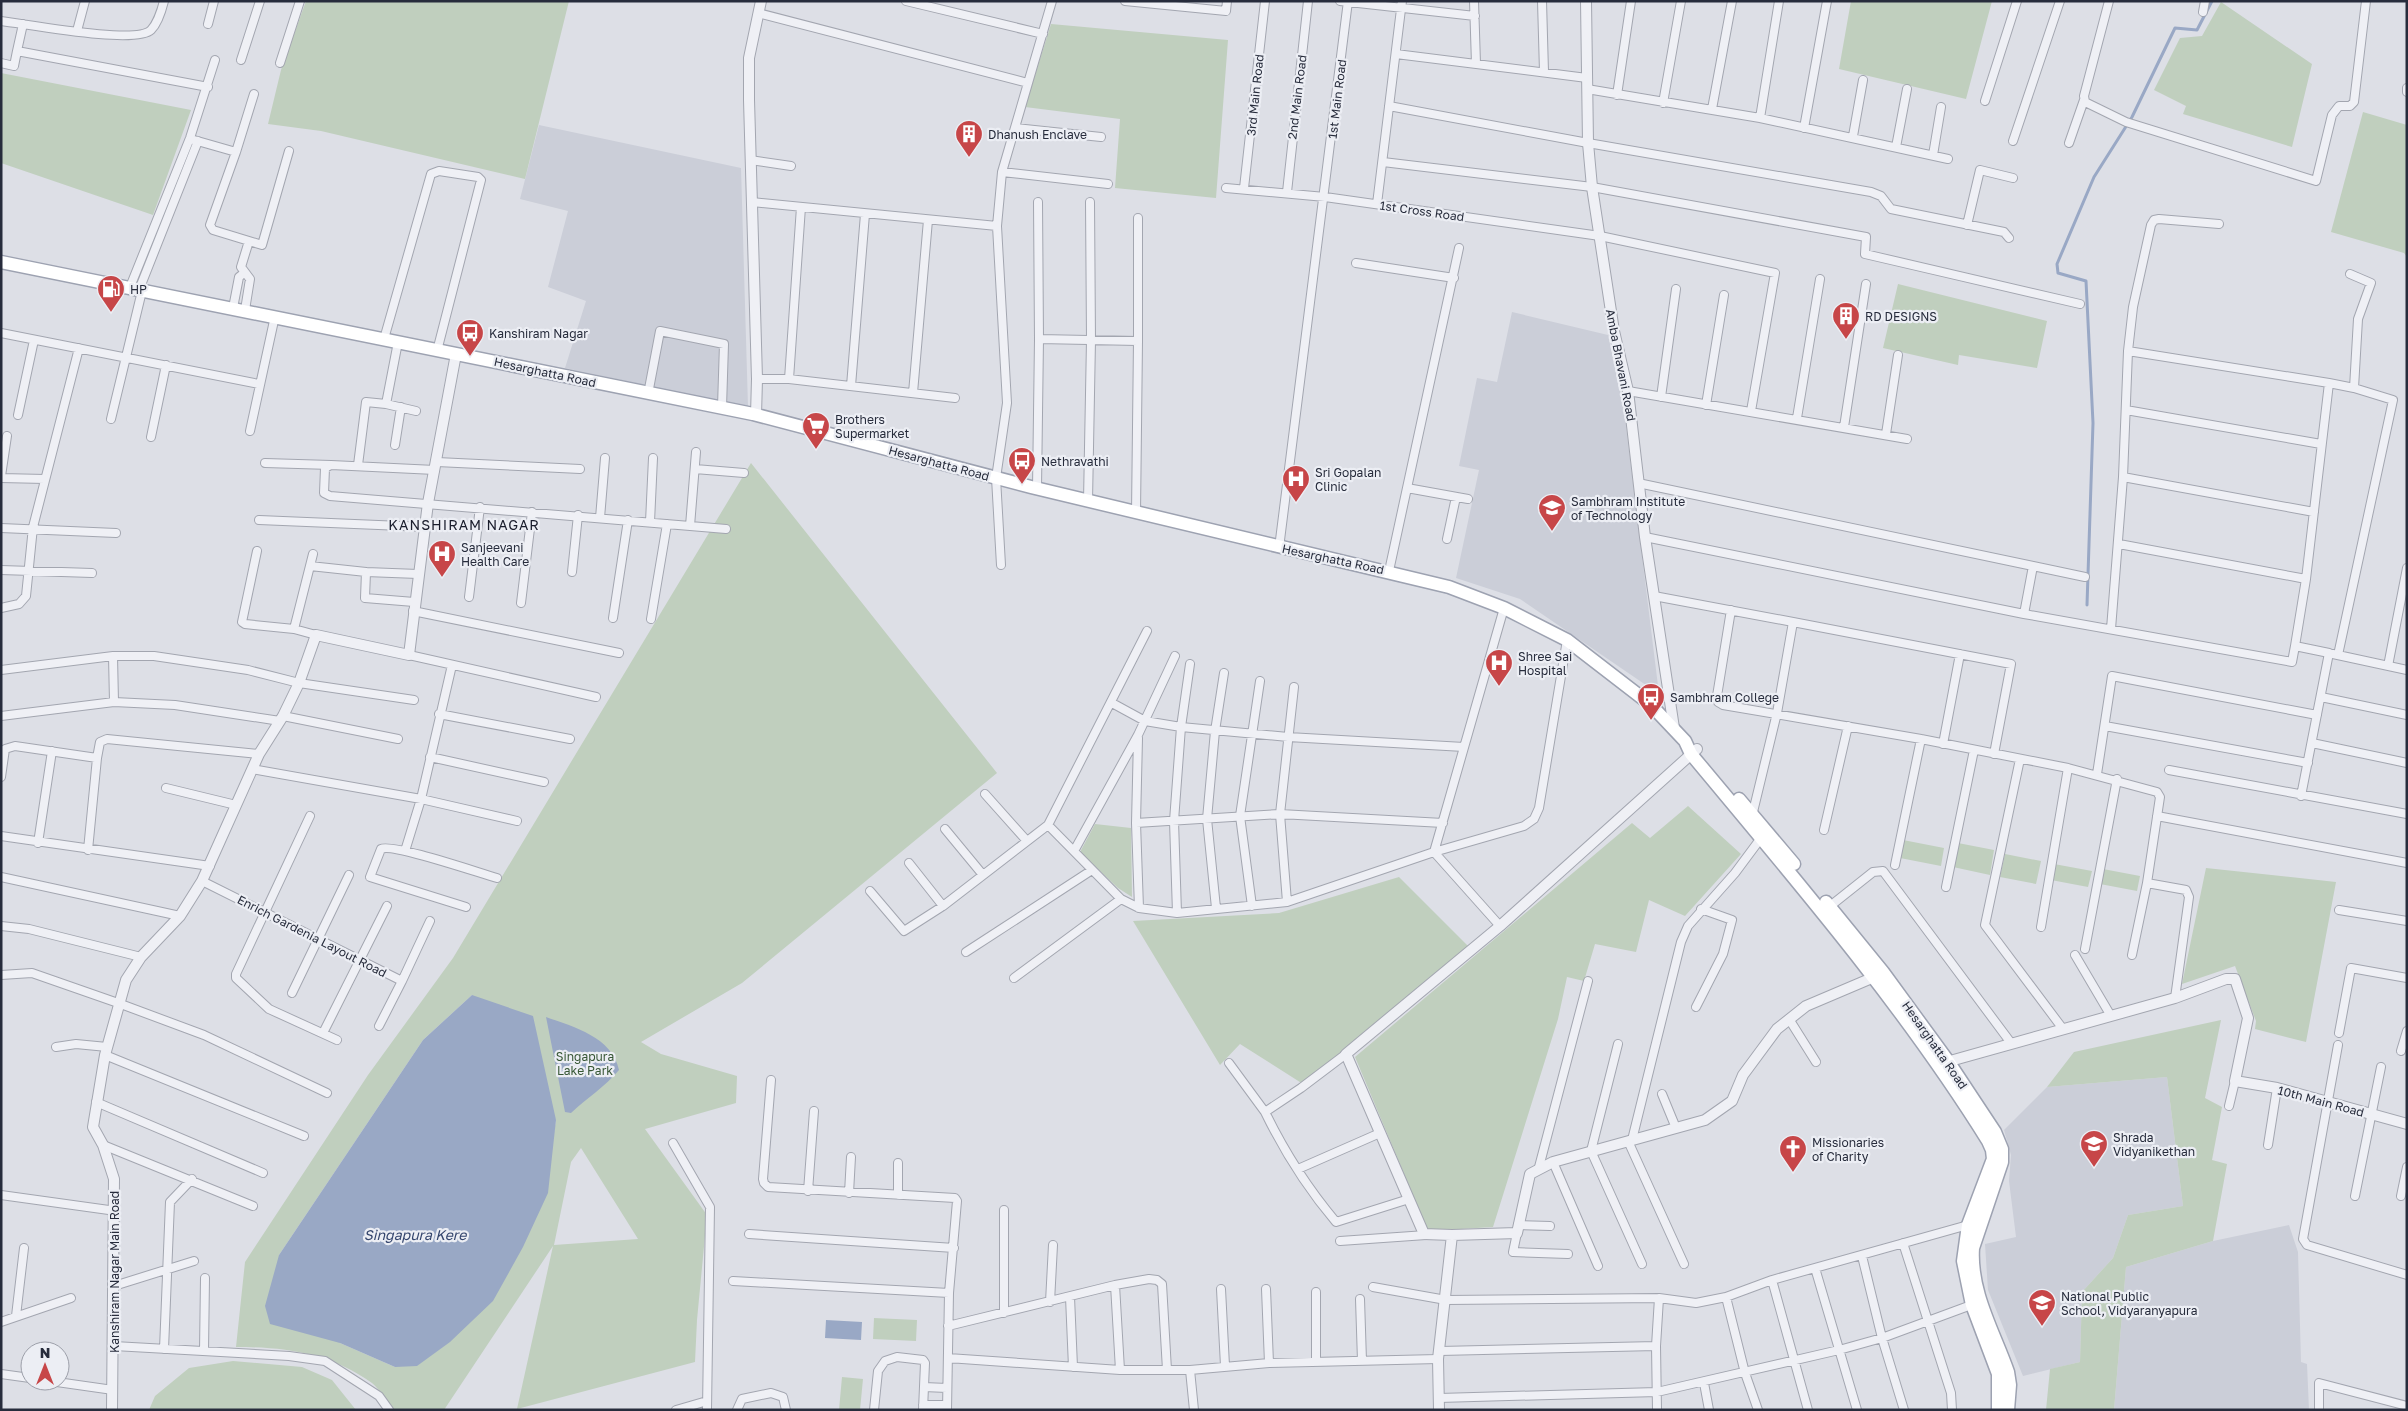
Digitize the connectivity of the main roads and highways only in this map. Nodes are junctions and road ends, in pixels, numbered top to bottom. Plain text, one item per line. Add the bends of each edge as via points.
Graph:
1 (1, 262) edge
2 (1750, 817) junction
3 (1942, 1063) junction
4 (1977, 1303) junction
5 (1998, 1410) edge
6 (2008, 1410) edge

1 - 2 main road, Hesarghatta Road via 722,407 1136,513 1449,587 1504,608 1567,640 1650,704
2 - 3 main road, Hesarghatta Road via 1761,838
2 - 3 main road, Hesarghatta Road via 1884,972
3 - 4 main road, Hesarghatta Road via 1993,1154 1968,1225 1963,1261
3 - 4 main road, Hesarghatta Road via 1995,1132 2002,1149 2002,1162 1973,1248
4 - 5 main road, Hesarghatta Road via 1998,1374
4 - 6 main road, Hesarghatta Road via 2008,1372

